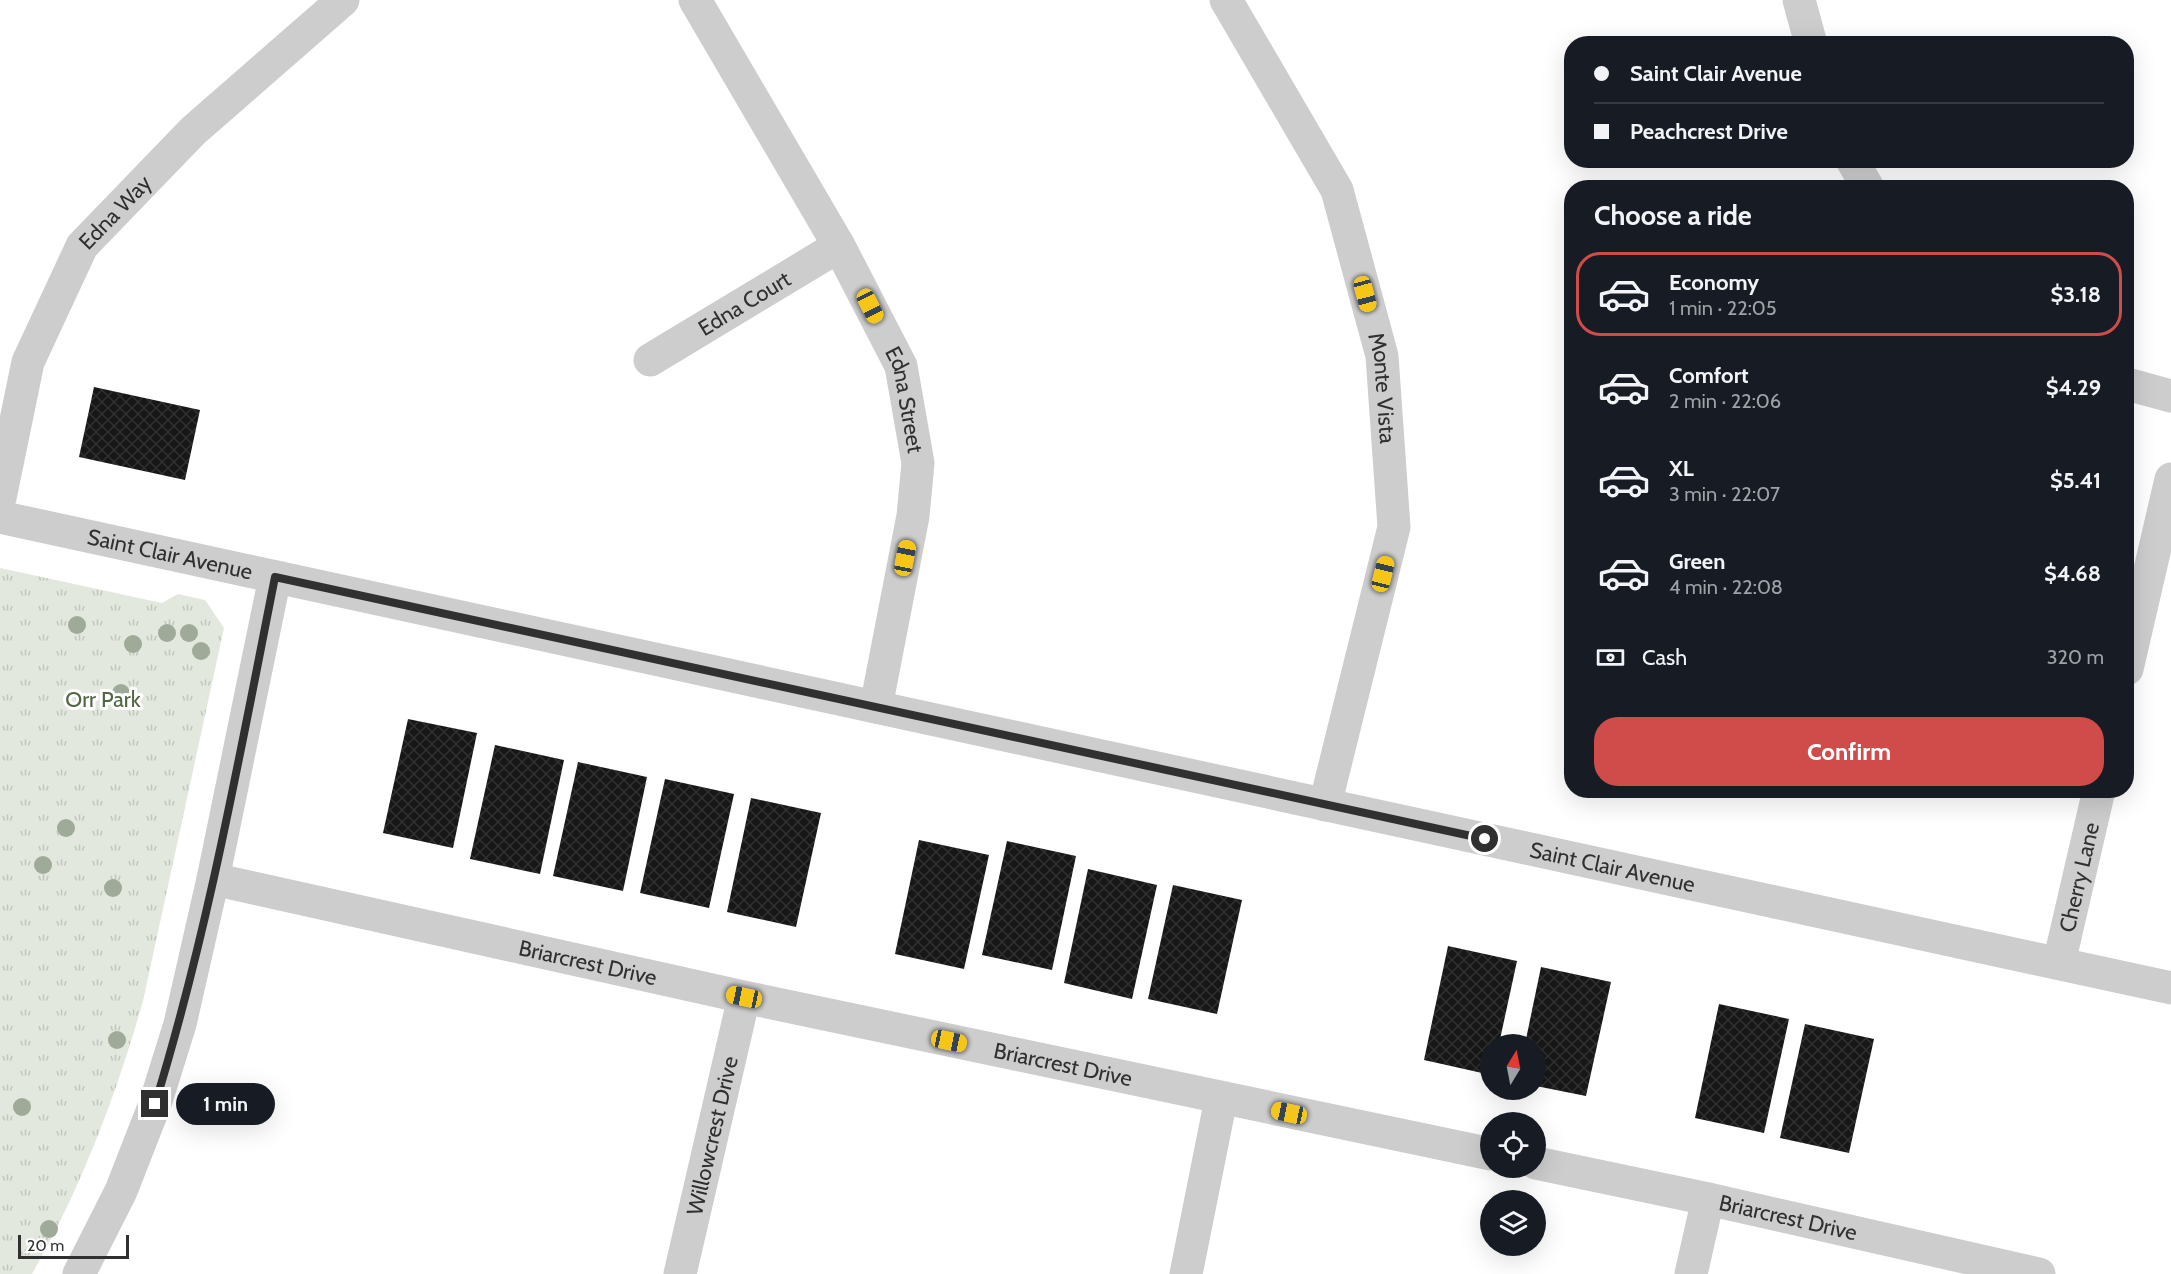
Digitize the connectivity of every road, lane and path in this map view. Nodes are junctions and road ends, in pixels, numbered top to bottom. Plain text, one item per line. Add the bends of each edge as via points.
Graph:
1 (343, 0) edge
2 (695, 0) edge
3 (1226, 0) edge
4 (1798, 0) edge
5 (1809, 36) edge
6 (839, 246) junction
7 (650, 360) dead end
8 (2134, 386) edge
9 (2171, 396) edge
10 (2171, 479) edge
11 (0, 498) edge
12 (0, 517) edge
13 (275, 577) junction
14 (2134, 639) edge
15 (876, 707) junction
16 (2097, 798) edge
17 (1325, 805) junction
18 (213, 879) junction
19 (2059, 963) junction
20 (2171, 988) edge
21 (744, 997) junction
22 (1221, 1099) junction
23 (1480, 1152) edge
24 (1546, 1165) edge
25 (1708, 1198) junction
26 (79, 1274) edge
27 (680, 1274) edge
28 (1186, 1274) edge
29 (1691, 1274) edge
30 (2039, 1274) edge

1 - 11 street, Edna Way via 193,131 82,246 28,362
2 - 6 street, Edna Street
3 - 17 street, Monte Vista via 1337,190 1382,356 1394,527
4 - 5 street
6 - 7 street, Edna Court
6 - 15 street, Edna Street via 901,366 918,463 913,516
8 - 9 street
10 - 14 street
12 - 13 street, Saint Clair Avenue
13 - 15 street, Saint Clair Avenue
13 - 18 street
15 - 17 street, Saint Clair Avenue
16 - 19 street, Cherry Lane
17 - 19 street, Saint Clair Avenue
18 - 21 street, Briarcrest Drive
18 - 26 street via 180,1024 155,1104 121,1191
19 - 20 street, Saint Clair Avenue
21 - 22 street, Briarcrest Drive
21 - 27 street, Willowcrest Drive
22 - 23 street, Briarcrest Drive
22 - 28 street
24 - 25 street, Briarcrest Drive
25 - 29 street
25 - 30 street, Briarcrest Drive

